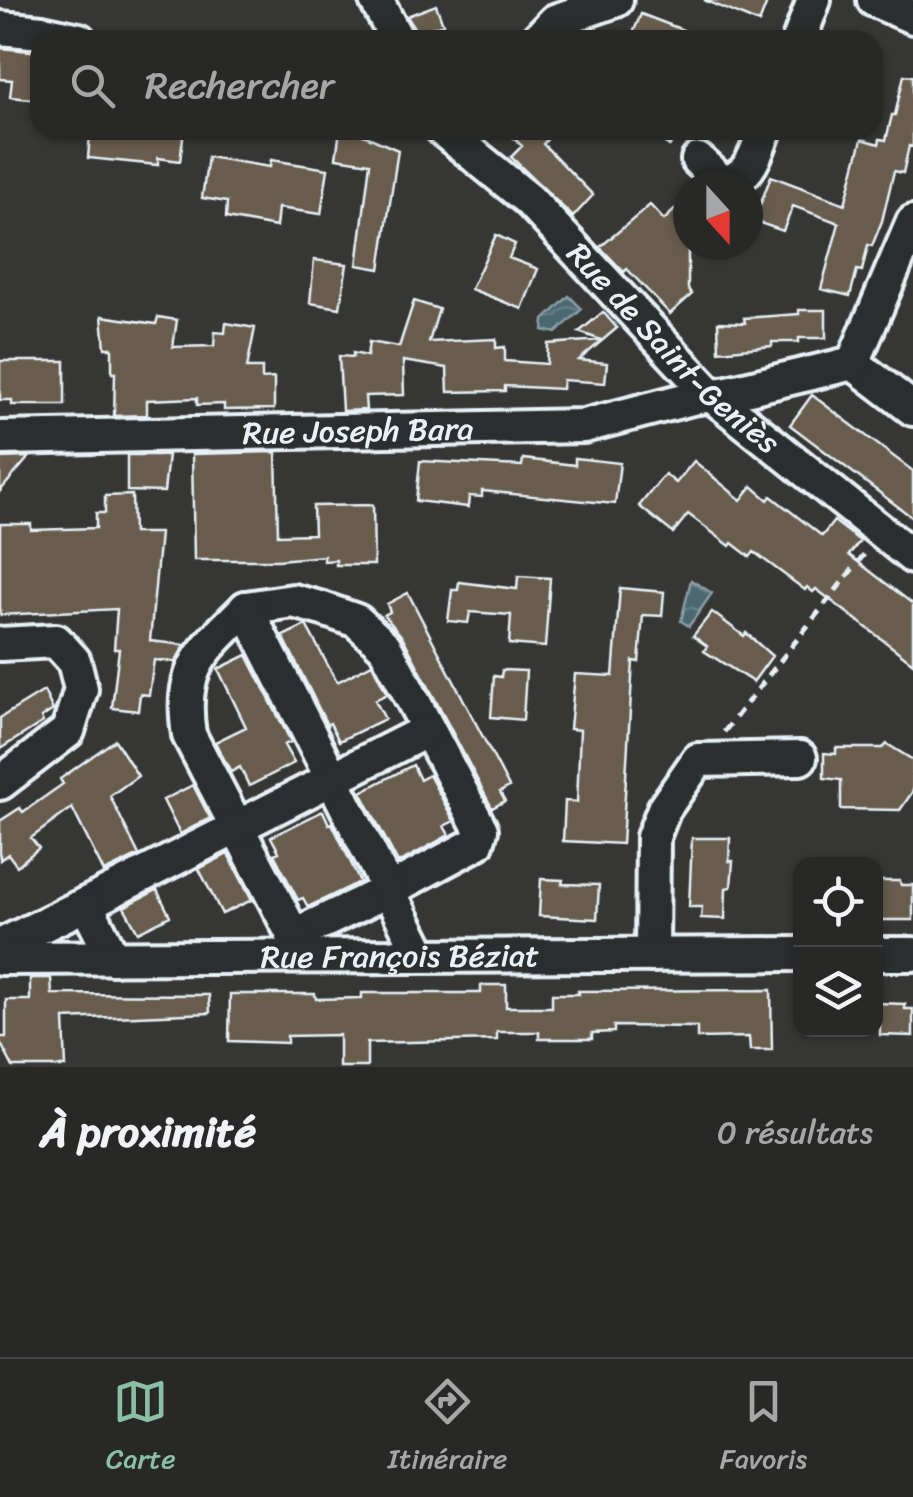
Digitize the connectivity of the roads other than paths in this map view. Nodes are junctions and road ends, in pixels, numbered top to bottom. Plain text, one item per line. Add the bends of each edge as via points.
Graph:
1 (376, 0) edge
2 (616, 0) edge
3 (814, 0) edge
4 (874, 0) edge
5 (45, 16) edge
6 (913, 17) edge
7 (0, 28) edge
8 (392, 30) edge
9 (546, 30) edge
10 (802, 30) edge
11 (453, 140) edge
12 (761, 140) edge
13 (698, 160) dead end
14 (913, 222) edge
15 (853, 363) junction
16 (710, 394) junction
17 (913, 408) edge
18 (0, 438) edge
19 (913, 557) edge
20 (246, 608) junction
21 (0, 644) edge
22 (428, 730) junction
23 (800, 758) dead end
24 (332, 779) junction
25 (0, 783) edge
26 (237, 828) junction
27 (389, 890) junction
28 (86, 904) junction
29 (0, 946) edge
30 (299, 947) junction
31 (793, 954) edge
32 (883, 954) edge
33 (913, 954) edge
34 (421, 955) junction
35 (652, 955) junction
36 (0, 958) edge
37 (113, 958) junction

1 - 8 street
2 - 9 street
3 - 10 street
4 - 6 street
5 - 7 street
11 - 16 street, Rue de Saint-Geniès via 528,200
12 - 13 street via 738,180 723,183
14 - 15 street
15 - 16 street, Rue Joseph Bara
15 - 17 street
16 - 18 street, Rue Joseph Bara via 584,426
16 - 19 street, Rue de Saint-Geniès
20 - 22 street via 293,601 357,621 385,647
20 - 24 street
20 - 26 street via 199,656 184,698 189,735
21 - 25 street via 56,641 74,661 81,689 68,731
22 - 24 street
22 - 27 street via 481,830 477,843
23 - 35 street via 698,760 653,837
24 - 26 street
24 - 27 street
26 - 28 street
26 - 30 street
27 - 30 street
27 - 34 street
28 - 29 street
28 - 37 street
30 - 34 street, Rue François Béziat
30 - 37 street, Rue François Béziat
31 - 35 street, Rue François Béziat
32 - 33 street
34 - 35 street, Rue François Béziat
36 - 37 street, Rue François Béziat

